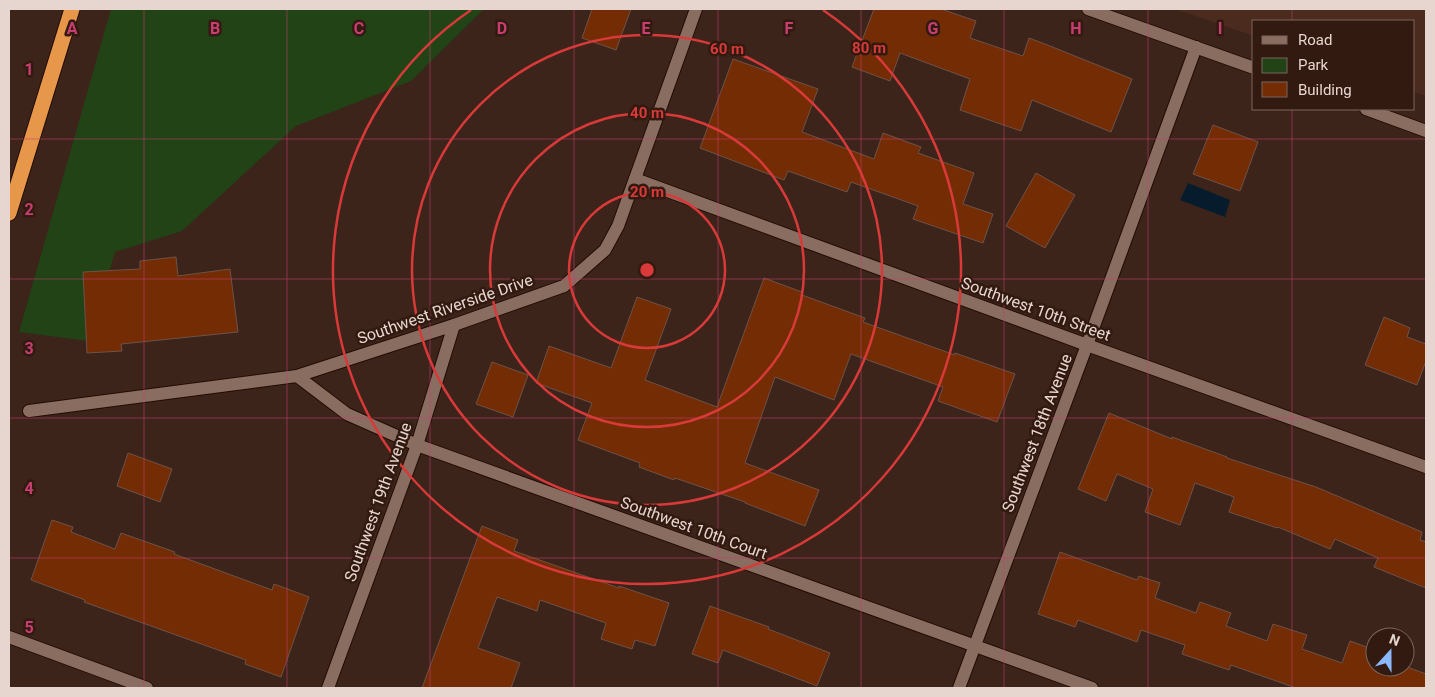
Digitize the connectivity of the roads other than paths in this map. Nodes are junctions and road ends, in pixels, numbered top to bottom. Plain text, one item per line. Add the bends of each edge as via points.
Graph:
1 (72, 9) edge
2 (696, 9) edge
3 (1088, 9) edge
4 (1196, 48) junction
5 (1252, 67) edge
6 (1369, 110) edge
7 (1426, 130) edge
8 (635, 179) junction
9 (9, 213) edge
10 (454, 325) junction
11 (1087, 345) junction
12 (297, 376) junction
13 (29, 411) dead end
14 (416, 445) junction
15 (1426, 467) edge
16 (9, 637) edge
17 (974, 646) junction
18 (147, 688) edge
19 (328, 688) edge
20 (959, 688) edge
21 (1092, 688) edge

1 - 9 highway
2 - 8 street, Southwest Riverside Drive
3 - 4 street
4 - 5 street
4 - 11 street, Southwest 18th Avenue
6 - 7 street
8 - 10 street, Southwest Riverside Drive via 618,226 605,250 564,286
8 - 11 street, Southwest 10th Street
10 - 12 street, Southwest Riverside Drive
10 - 14 street, Southwest 19th Avenue
11 - 15 street, Southwest 10th Street
11 - 17 street, Southwest 18th Avenue
12 - 13 street, Southwest Riverside Drive
12 - 14 street, Southwest 10th Court via 347,414
14 - 17 street, Southwest 10th Court
14 - 19 street, Southwest 19th Avenue
16 - 18 street
17 - 20 street, Southwest 18th Avenue
17 - 21 street, Southwest 10th Court

